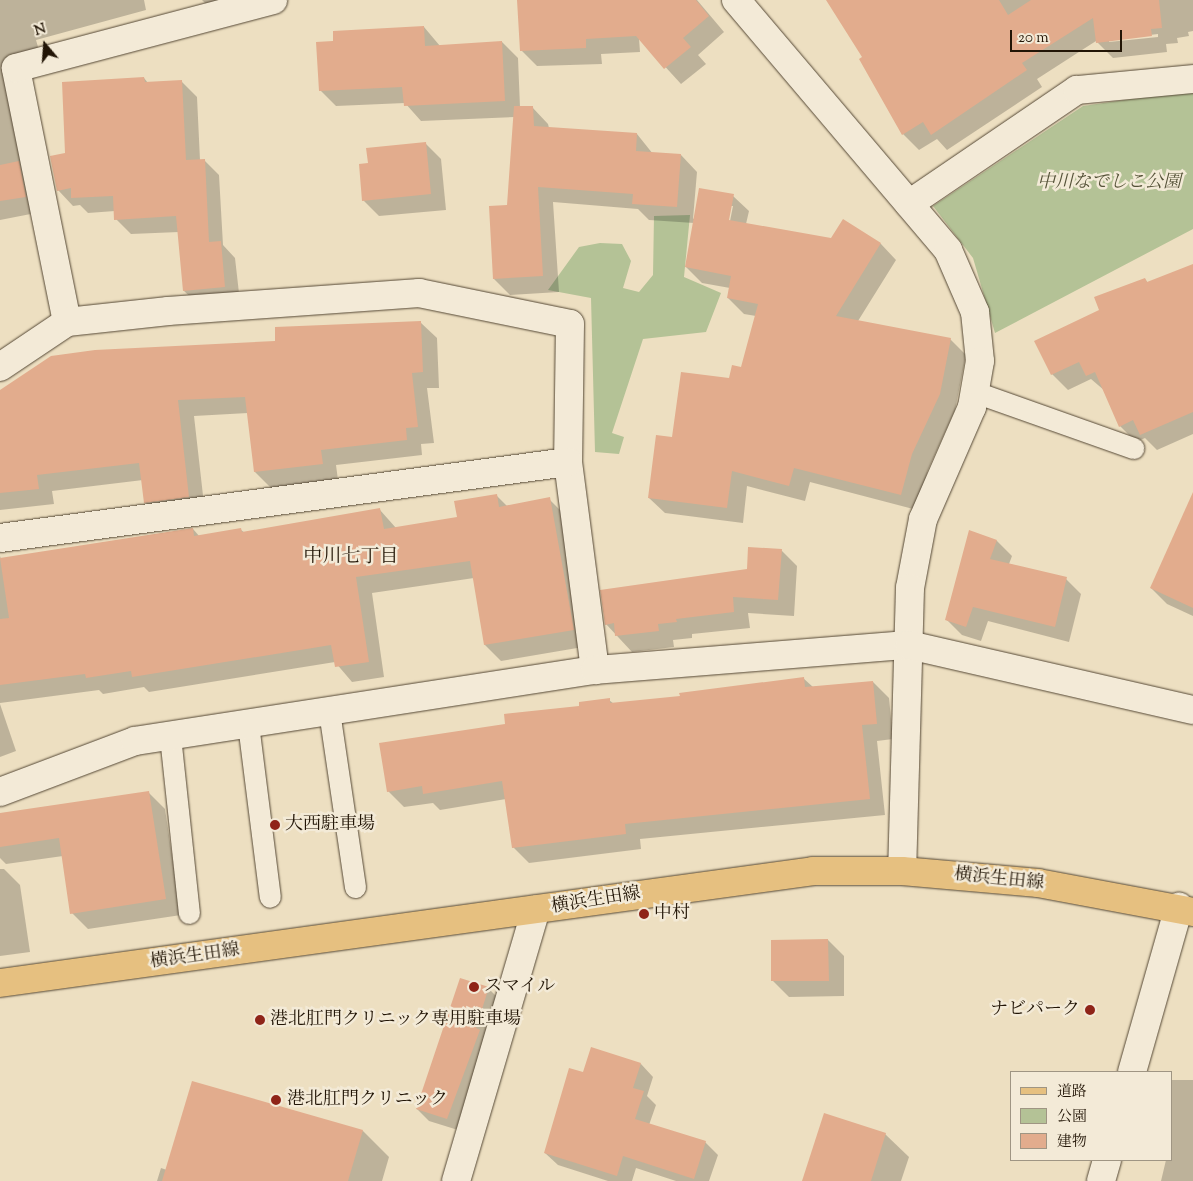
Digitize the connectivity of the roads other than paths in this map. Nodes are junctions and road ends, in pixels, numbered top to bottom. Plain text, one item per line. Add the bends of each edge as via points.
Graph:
1 (273, 0) edge
2 (736, 0) edge
3 (1193, 79) edge
4 (909, 204) junction
5 (67, 322) junction
6 (0, 367) edge
7 (975, 392) junction
8 (1133, 448) dead end
9 (568, 462) junction
10 (0, 538) edge
11 (910, 645) junction
12 (595, 670) junction
13 (1193, 710) edge
14 (329, 711) junction
15 (248, 724) junction
16 (170, 736) junction
17 (0, 792) edge
18 (902, 871) junction
19 (356, 887) dead end
20 (270, 896) dead end
21 (536, 910) junction
22 (1186, 910) edge
23 (189, 913) dead end
24 (0, 984) edge
25 (1132, 1071) edge
26 (1107, 1161) edge
27 (456, 1181) edge
28 (1101, 1181) edge

1 - 5 street via 16,68
2 - 4 street
3 - 4 street via 1077,90
4 - 7 street via 948,250 975,312 980,361
5 - 6 street
5 - 9 street via 419,293 570,324
7 - 8 lane
7 - 11 street via 972,407 923,518 910,588
9 - 10 street
9 - 12 street
11 - 12 street
11 - 13 street
11 - 18 street
12 - 14 street
14 - 15 street
14 - 19 lane
15 - 16 street
15 - 20 lane
16 - 17 street via 135,741
16 - 23 lane
18 - 21 main road, 横浜生田線 via 813,871
18 - 22 main road, 横浜生田線 via 1038,883
21 - 24 main road, 横浜生田線
21 - 27 street
22 - 25 street
26 - 28 street

